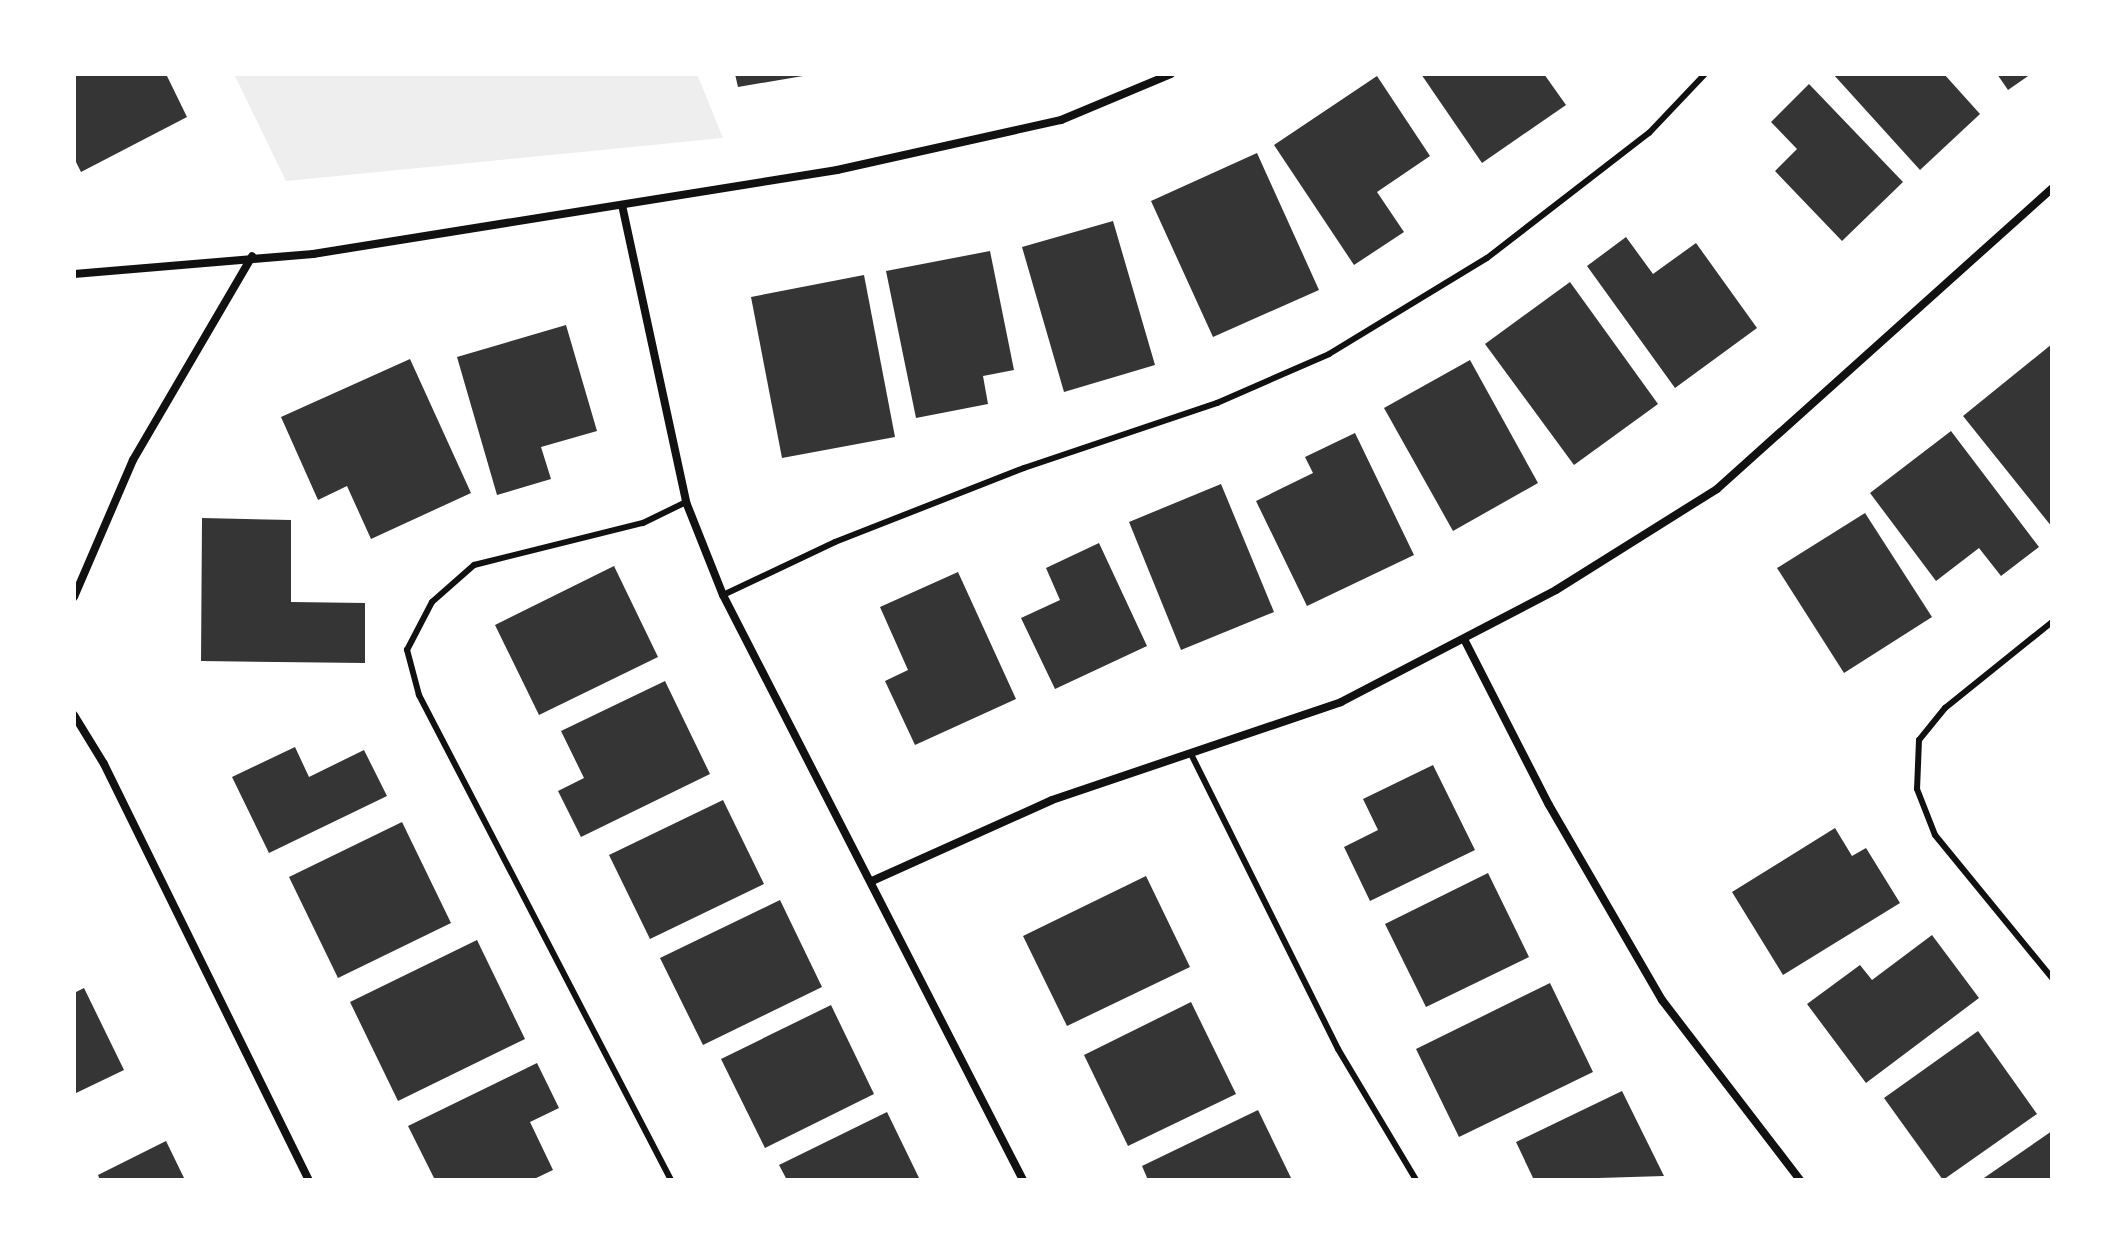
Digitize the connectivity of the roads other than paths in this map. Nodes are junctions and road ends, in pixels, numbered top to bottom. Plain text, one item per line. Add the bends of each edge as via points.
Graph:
1 (1171, 74) edge
2 (1705, 74) edge
3 (2052, 188) edge
4 (622, 205) junction
5 (252, 256) junction
6 (74, 274) edge
7 (686, 502) junction
8 (723, 595) junction
9 (74, 597) edge
10 (2052, 622) edge
11 (1464, 639) junction
12 (74, 715) edge
13 (1191, 754) junction
14 (872, 881) junction
15 (2052, 978) edge
16 (309, 1180) edge
17 (671, 1180) edge
18 (1023, 1180) edge
19 (1416, 1180) edge
20 (1800, 1180) edge

1 - 4 street via 1061,120 968,144
2 - 8 lane via 1649,133 1487,258 1329,354 1217,403 1024,468 849,537
3 - 11 street via 1717,489 1556,590
4 - 5 street via 313,254
4 - 7 street
5 - 6 street
5 - 9 street via 133,460
7 - 8 street
7 - 17 lane via 643,523 474,565 432,602 407,650 419,695
8 - 14 street
10 - 15 lane via 1945,708 1919,740 1917,789 1935,835
11 - 13 street via 1341,702
11 - 20 street via 1549,805 1662,1000
12 - 16 street via 104,764
13 - 14 street via 1052,800
13 - 19 lane via 1338,1049
14 - 18 street

